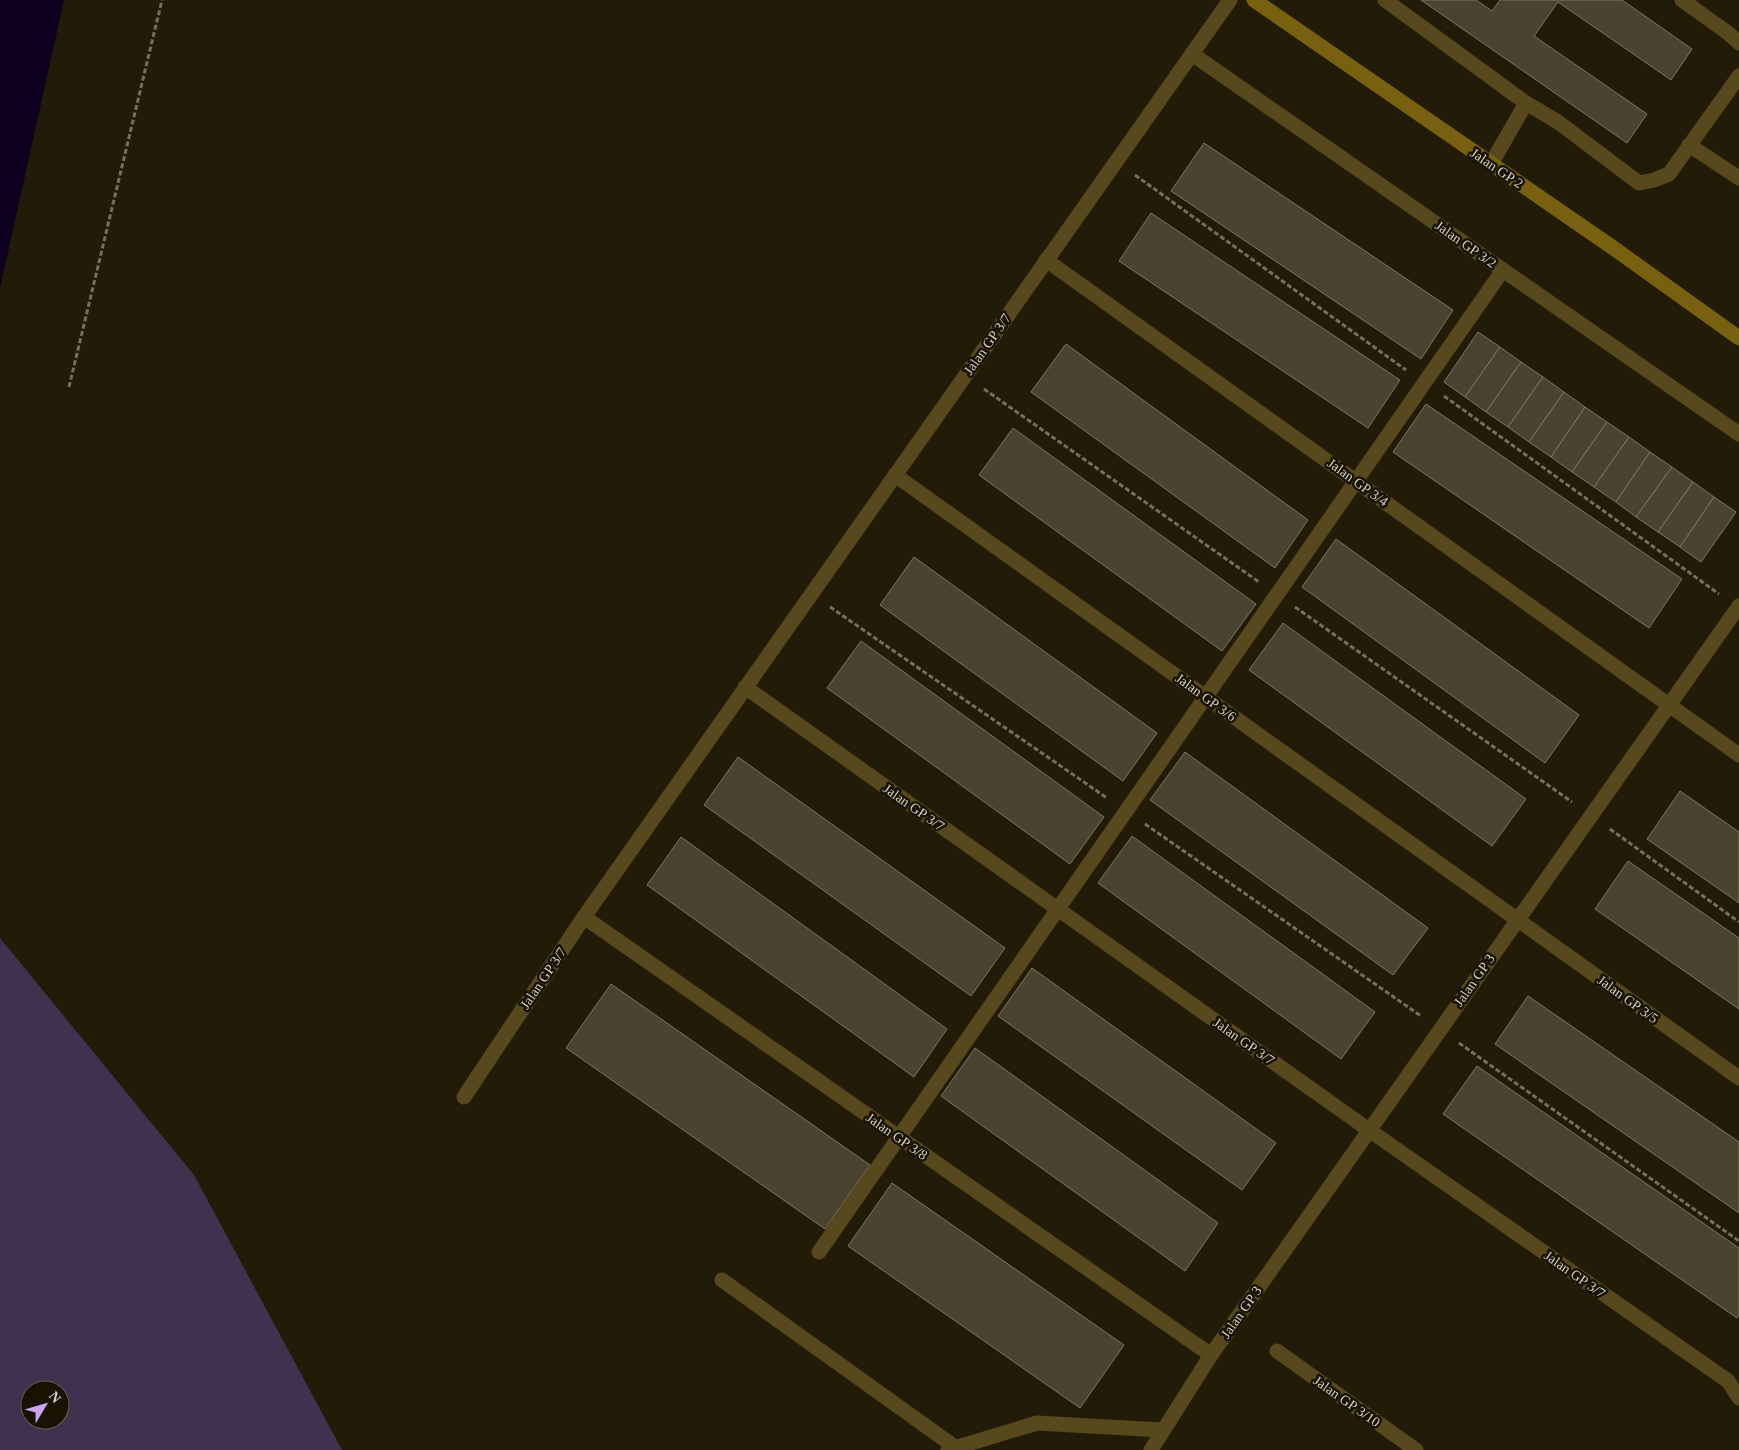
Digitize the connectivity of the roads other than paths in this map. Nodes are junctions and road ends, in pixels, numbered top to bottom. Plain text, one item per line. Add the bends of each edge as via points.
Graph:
1 (1230, 0) edge
2 (1254, 0) edge
3 (1384, 0) edge
4 (1682, 0) edge
5 (1739, 43) edge
6 (1192, 54) junction
7 (1739, 76) edge
8 (1526, 103) junction
9 (1689, 145) junction
10 (1490, 164) junction
11 (1739, 178) edge
12 (1046, 260) junction
13 (1503, 270) junction
14 (1739, 338) edge
15 (1739, 434) edge
16 (895, 475) junction
17 (1356, 481) junction
18 (1739, 606) edge
19 (745, 688) junction
20 (1206, 697) junction
21 (1669, 705) junction
22 (1739, 754) edge
23 (1058, 909) junction
24 (584, 917) junction
25 (1517, 919) junction
26 (1739, 1078) edge
27 (464, 1097) dead end
28 (1369, 1130) junction
29 (899, 1138) junction
30 (819, 1252) dead end
31 (722, 1280) dead end
32 (1278, 1352) dead end
33 (1210, 1356) junction
34 (1739, 1398) edge
35 (1162, 1430) junction
36 (952, 1448) edge
37 (1151, 1450) edge
38 (1416, 1450) edge

1 - 6 street, Jalan GP 3/7
2 - 10 street, Jalan GP 2
3 - 8 street
4 - 5 street
6 - 12 street, Jalan GP 3/7
6 - 13 street, Jalan GP 3/2
7 - 9 street
8 - 9 street via 1558,122 1639,183 1668,174
8 - 10 street
9 - 11 street
10 - 14 street, Jalan GP 2
12 - 16 street, Jalan GP 3/7
12 - 17 street, Jalan GP 3/4
13 - 15 street, Jalan GP 3/2
13 - 17 street
16 - 19 street, Jalan GP 3/7
16 - 20 street, Jalan GP 3/6
17 - 20 street
17 - 21 street, Jalan GP 3/4
18 - 21 street, Jalan GP 3
19 - 23 street, Jalan GP 3/7
19 - 24 street, Jalan GP 3/7
20 - 23 street
20 - 25 street, Jalan GP 3/6
21 - 22 street, Jalan GP 3/4
21 - 25 street, Jalan GP 3
23 - 28 street, Jalan GP 3/7
23 - 29 street
24 - 27 street, Jalan GP 3/7
24 - 29 street, Jalan GP 3/8
25 - 26 street, Jalan GP 3/5
25 - 28 street, Jalan GP 3
28 - 33 street, Jalan GP 3
28 - 34 street, Jalan GP 3/7 via 1728,1381
29 - 30 street
29 - 33 street, Jalan GP 3/8
31 - 36 street
32 - 38 street, Jalan GP 3/10
33 - 35 street, Jalan GP 3
35 - 36 street via 1037,1423
35 - 37 street, Jalan GP 3

